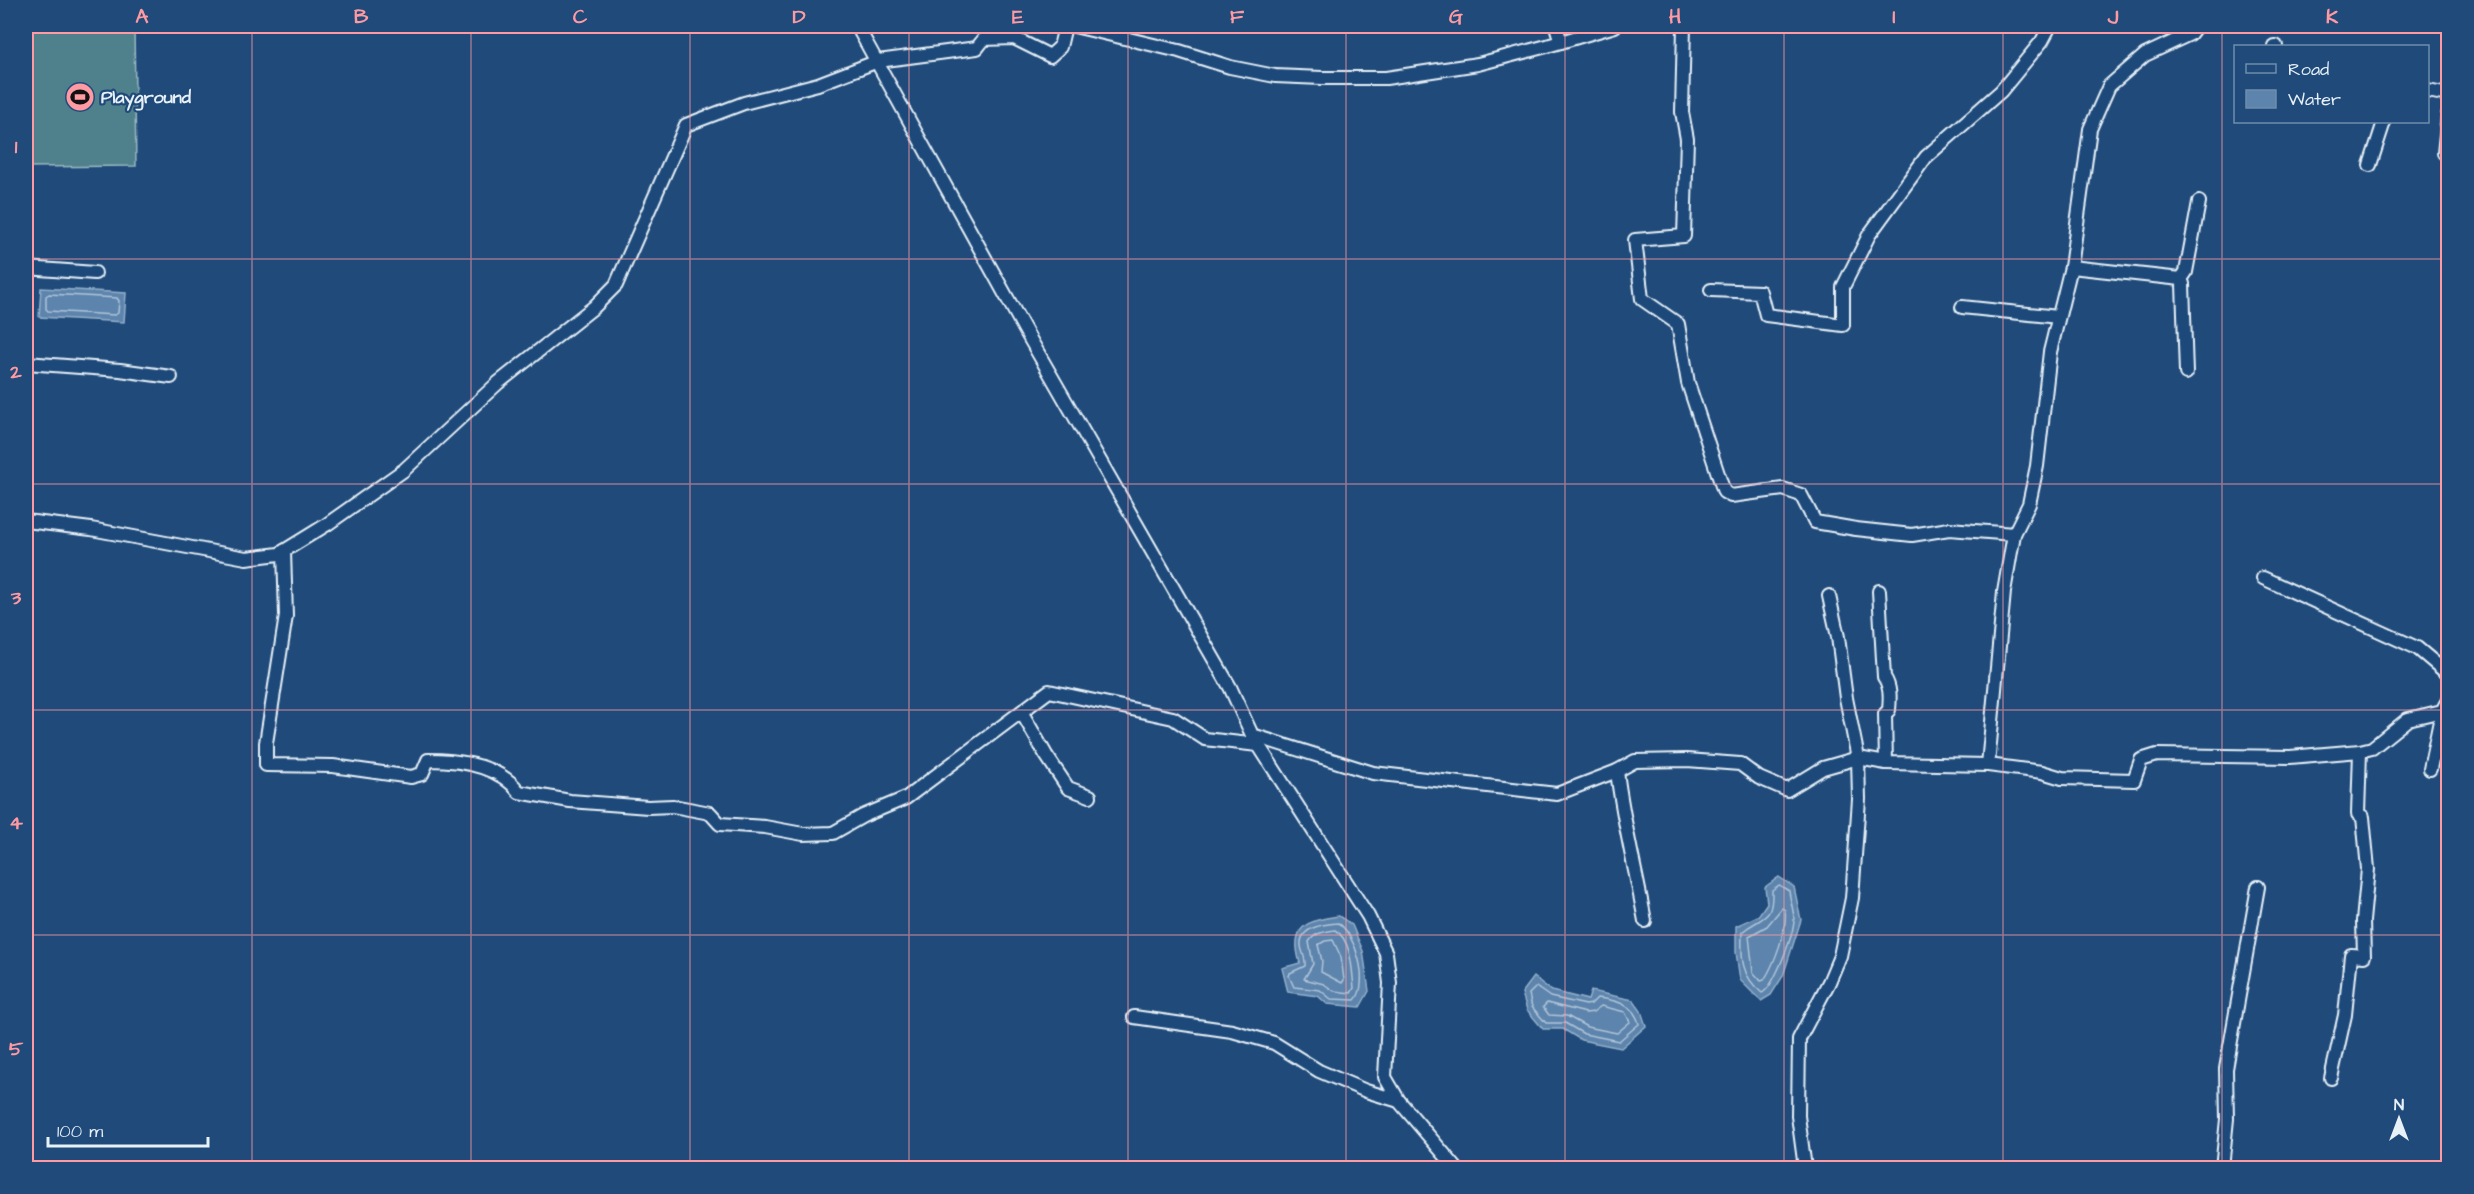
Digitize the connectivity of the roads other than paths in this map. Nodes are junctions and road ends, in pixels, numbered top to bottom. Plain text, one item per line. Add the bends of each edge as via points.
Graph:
1 (857, 26) edge
2 (1065, 26) edge
3 (1074, 26) edge
4 (1556, 26) edge
5 (1614, 26) edge
6 (1684, 26) edge
7 (2050, 26) edge
8 (2196, 26) edge
9 (1561, 42) junction
10 (878, 61) junction
11 (2429, 91) edge
12 (2448, 95) edge
13 (2448, 114) edge
14 (2384, 123) edge
15 (2448, 154) edge
16 (2370, 165) dead end
17 (2199, 202) dead end
18 (2071, 267) junction
19 (26, 268) edge
20 (95, 273) dead end
21 (2181, 279) junction
22 (1711, 290) dead end
23 (1962, 307) dead end
24 (2058, 317) junction
25 (26, 363) edge
26 (2186, 373) dead end
27 (171, 377) dead end
28 (26, 521) edge
29 (2014, 534) junction
30 (284, 551) junction
31 (2263, 578) dead end
32 (1879, 591) dead end
33 (1829, 596) dead end
34 (2448, 674) edge
35 (2445, 706) edge
36 (1022, 713) junction
37 (1255, 740) junction
38 (2360, 751) junction
39 (1858, 758) junction
40 (1886, 764) junction
41 (1988, 765) junction
42 (2430, 769) dead end
43 (1617, 771) junction
44 (1090, 796) dead end
45 (2258, 887) dead end
46 (1645, 921) dead end
47 (1134, 1017) dead end
48 (2331, 1078) dead end
49 (1399, 1101) junction
50 (1456, 1168) edge
51 (1805, 1168) edge
52 (2222, 1168) edge

1 - 10 street
2 - 10 street via 1060,47 1050,56 1014,38 984,39 977,48
3 - 9 street via 1230,67 1275,76 1322,78 1396,76 1478,64
4 - 9 street
5 - 9 street
6 - 29 street via 1684,236 1635,240 1638,277 1642,299 1678,324 1688,383 1724,492 1731,496 1783,489 1801,495 1815,522 1856,530 1911,535 1949,529
7 - 22 street via 2001,91 1926,157 1869,235 1843,287 1843,325 1766,315 1760,292
8 - 18 street via 2190,34 2145,55 2109,86 2090,129
10 - 30 street via 686,125 616,285 498,383 404,470
10 - 37 street via 1032,342 1230,687
11 - 12 street
13 - 15 street via 2444,153
14 - 16 street
17 - 21 street via 2186,272
18 - 21 street
18 - 24 street
19 - 20 street
21 - 26 street
23 - 24 street
24 - 29 street via 2031,495
25 - 27 street
28 - 30 street via 246,558
29 - 41 street via 2004,592
30 - 36 street via 286,616 266,742 266,765 333,766 411,777 422,774 428,760 452,760 510,779 519,792 570,801 673,806 710,813 720,824 803,834 833,832 906,798
31 - 34 street via 2417,648
32 - 40 street via 1884,677 1890,697 1885,722
33 - 39 street
35 - 38 street via 2408,719 2372,748
35 - 42 street
36 - 37 street via 1049,691 1173,718 1204,739
36 - 44 street via 1068,788
37 - 43 street via 1373,773 1557,794
37 - 49 street via 1368,916 1386,952 1390,983 1385,1077
38 - 41 street via 2290,758 2157,755 2141,760 2134,780 2062,778
38 - 48 street via 2358,814 2364,817 2368,869 2364,956 2351,955 2345,1015
39 - 40 street
39 - 43 street via 1823,768 1787,790 1759,778 1740,764 1635,761
39 - 51 street via 1853,886 1845,934 1829,982 1799,1039 1798,1116
40 - 41 street
43 - 46 street
45 - 52 street via 2226,1069 2227,1119
47 - 49 street via 1232,1030 1274,1043 1319,1071
49 - 50 street

